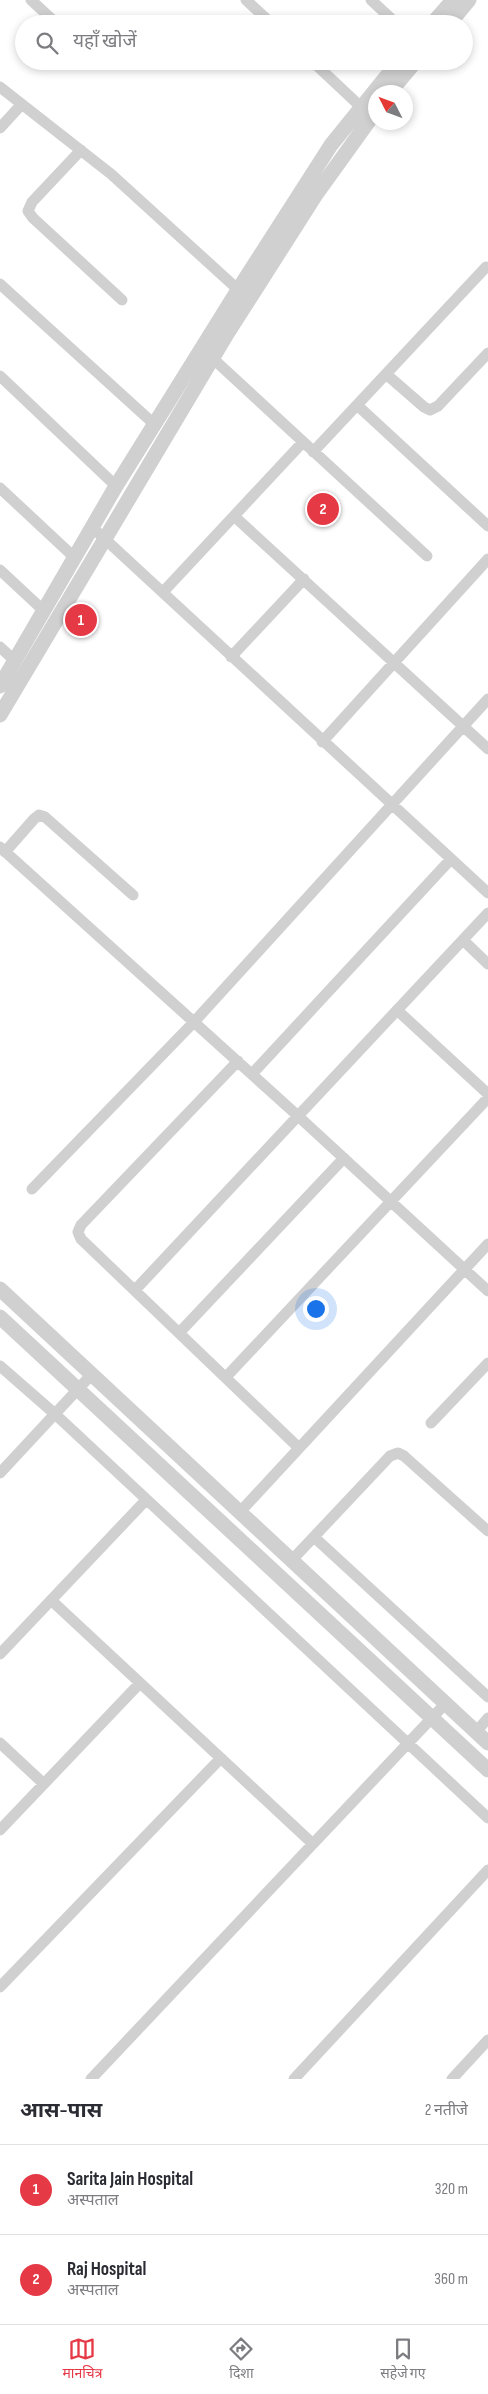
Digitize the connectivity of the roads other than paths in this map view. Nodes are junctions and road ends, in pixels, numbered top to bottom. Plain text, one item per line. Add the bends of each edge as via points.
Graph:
1 (31, 0) edge
2 (246, 0) edge
3 (371, 0) edge
4 (453, 0) edge
5 (469, 0) edge
6 (47, 15) edge
7 (262, 15) edge
8 (387, 15) edge
9 (440, 15) edge
10 (456, 15) edge
11 (321, 70) edge
12 (391, 70) edge
13 (408, 70) edge
14 (396, 85) edge
15 (0, 87) edge
16 (21, 104) junction
17 (360, 107) junction
18 (368, 122) edge
19 (0, 128) edge
20 (331, 145) junction
21 (81, 150) junction
22 (344, 154) junction
23 (486, 267) dead end
24 (0, 284) edge
25 (243, 295) junction
26 (122, 300) dead end
27 (207, 353) junction
28 (488, 353) edge
29 (386, 374) junction
30 (0, 376) edge
31 (357, 405) junction
32 (154, 424) junction
33 (303, 442) junction
34 (313, 452) junction
35 (116, 486) junction
36 (0, 488) edge
37 (234, 516) junction
38 (488, 526) edge
39 (93, 528) junction
40 (106, 540) junction
41 (427, 556) dead end
42 (75, 558) junction
43 (488, 559) edge
44 (0, 570) edge
45 (304, 579) junction
46 (163, 592) junction
47 (44, 611) junction
48 (0, 647) edge
49 (232, 656) junction
50 (15, 661) junction
51 (394, 662) junction
52 (0, 686) edge
53 (488, 699) edge
54 (0, 715) edge
55 (463, 726) junction
56 (322, 742) junction
57 (488, 749) edge
58 (391, 805) junction
59 (3, 849) edge
60 (451, 859) junction
61 (488, 893) edge
62 (133, 895) dead end
63 (488, 913) edge
64 (462, 940) junction
65 (488, 964) edge
66 (397, 1010) junction
67 (194, 1022) junction
68 (238, 1061) junction
69 (252, 1074) junction
70 (488, 1094) edge
71 (488, 1098) edge
72 (298, 1116) junction
73 (344, 1158) junction
74 (32, 1189) dead end
75 (391, 1202) junction
76 (488, 1244) edge
77 (465, 1269) junction
78 (0, 1289) edge
79 (136, 1289) junction
80 (488, 1291) edge
81 (0, 1317) edge
82 (180, 1332) junction
83 (488, 1363) edge
84 (0, 1366) edge
85 (92, 1374) junction
86 (226, 1377) junction
87 (79, 1389) junction
88 (55, 1414) junction
89 (431, 1423) dead end
90 (299, 1448) junction
91 (0, 1473) edge
92 (146, 1500) junction
93 (240, 1512) junction
94 (488, 1531) edge
95 (314, 1537) junction
96 (292, 1560) junction
97 (52, 1600) junction
98 (0, 1654) edge
99 (140, 1683) junction
100 (488, 1697) edge
101 (446, 1703) junction
102 (432, 1718) junction
103 (488, 1718) edge
104 (476, 1732) junction
105 (0, 1743) edge
106 (488, 1743) edge
107 (407, 1744) junction
108 (221, 1758) junction
109 (488, 1770) edge
110 (44, 1784) junction
111 (488, 1818) edge
112 (0, 1830) edge
113 (313, 1844) junction
114 (488, 1870) edge
115 (0, 1987) edge
116 (488, 2040) edge
117 (91, 2079) edge
118 (294, 2079) edge
119 (452, 2079) edge

1 - 6 street
2 - 7 street
3 - 8 street
4 - 9 street
5 - 10 street
11 - 17 street
12 - 17 street
13 - 14 street
15 - 16 street
16 - 19 street
16 - 21 street
17 - 20 street
18 - 22 street
20 - 22 street
20 - 25 street
21 - 25 street
21 - 26 street via 28,210
22 - 25 street
23 - 29 street
24 - 32 street
25 - 27 street
27 - 32 street
27 - 33 street
27 - 40 street
28 - 29 street via 438,406 430,410
29 - 31 street
30 - 35 street
31 - 34 street
31 - 38 street
32 - 35 street
33 - 34 street
33 - 37 street
34 - 41 street
35 - 39 street
36 - 42 street
37 - 45 street
37 - 46 street
39 - 40 street
39 - 42 street
40 - 46 street
40 - 54 street
42 - 47 street
43 - 51 street
44 - 47 street
45 - 49 street
45 - 51 street
46 - 49 street
47 - 50 street
48 - 50 street
49 - 56 street
50 - 52 street
51 - 55 street
51 - 56 street
53 - 55 street
55 - 57 street
55 - 58 street
56 - 58 street
58 - 60 street
58 - 67 street
59 - 62 street via 39,815 45,817
59 - 67 street
60 - 61 street
60 - 69 street
63 - 64 street
64 - 65 street
64 - 66 street
66 - 70 street
66 - 72 street
67 - 68 street
67 - 74 street
68 - 69 street
68 - 79 street via 81,1225 78,1232 81,1239
69 - 72 street
71 - 75 street
72 - 73 street
72 - 79 street
73 - 75 street
73 - 82 street
75 - 77 street
75 - 86 street
76 - 77 street
77 - 80 street
77 - 90 street
78 - 85 street
79 - 82 street
81 - 87 street
82 - 86 street
83 - 89 street
84 - 88 street
85 - 87 street
85 - 93 street
86 - 90 street
87 - 88 street
87 - 102 street
88 - 91 street
88 - 92 street
90 - 93 street
92 - 97 street
92 - 107 street
93 - 96 street
94 - 95 street via 398,1453 390,1456
95 - 96 street
95 - 100 street
96 - 101 street
97 - 98 street
97 - 99 street
99 - 108 street
99 - 110 street
101 - 102 street
101 - 104 street
102 - 107 street
102 - 109 street
103 - 104 street
104 - 106 street
105 - 110 street
107 - 111 street
107 - 113 street
108 - 113 street
108 - 115 street
110 - 112 street
113 - 117 street
114 - 118 street
116 - 119 street

